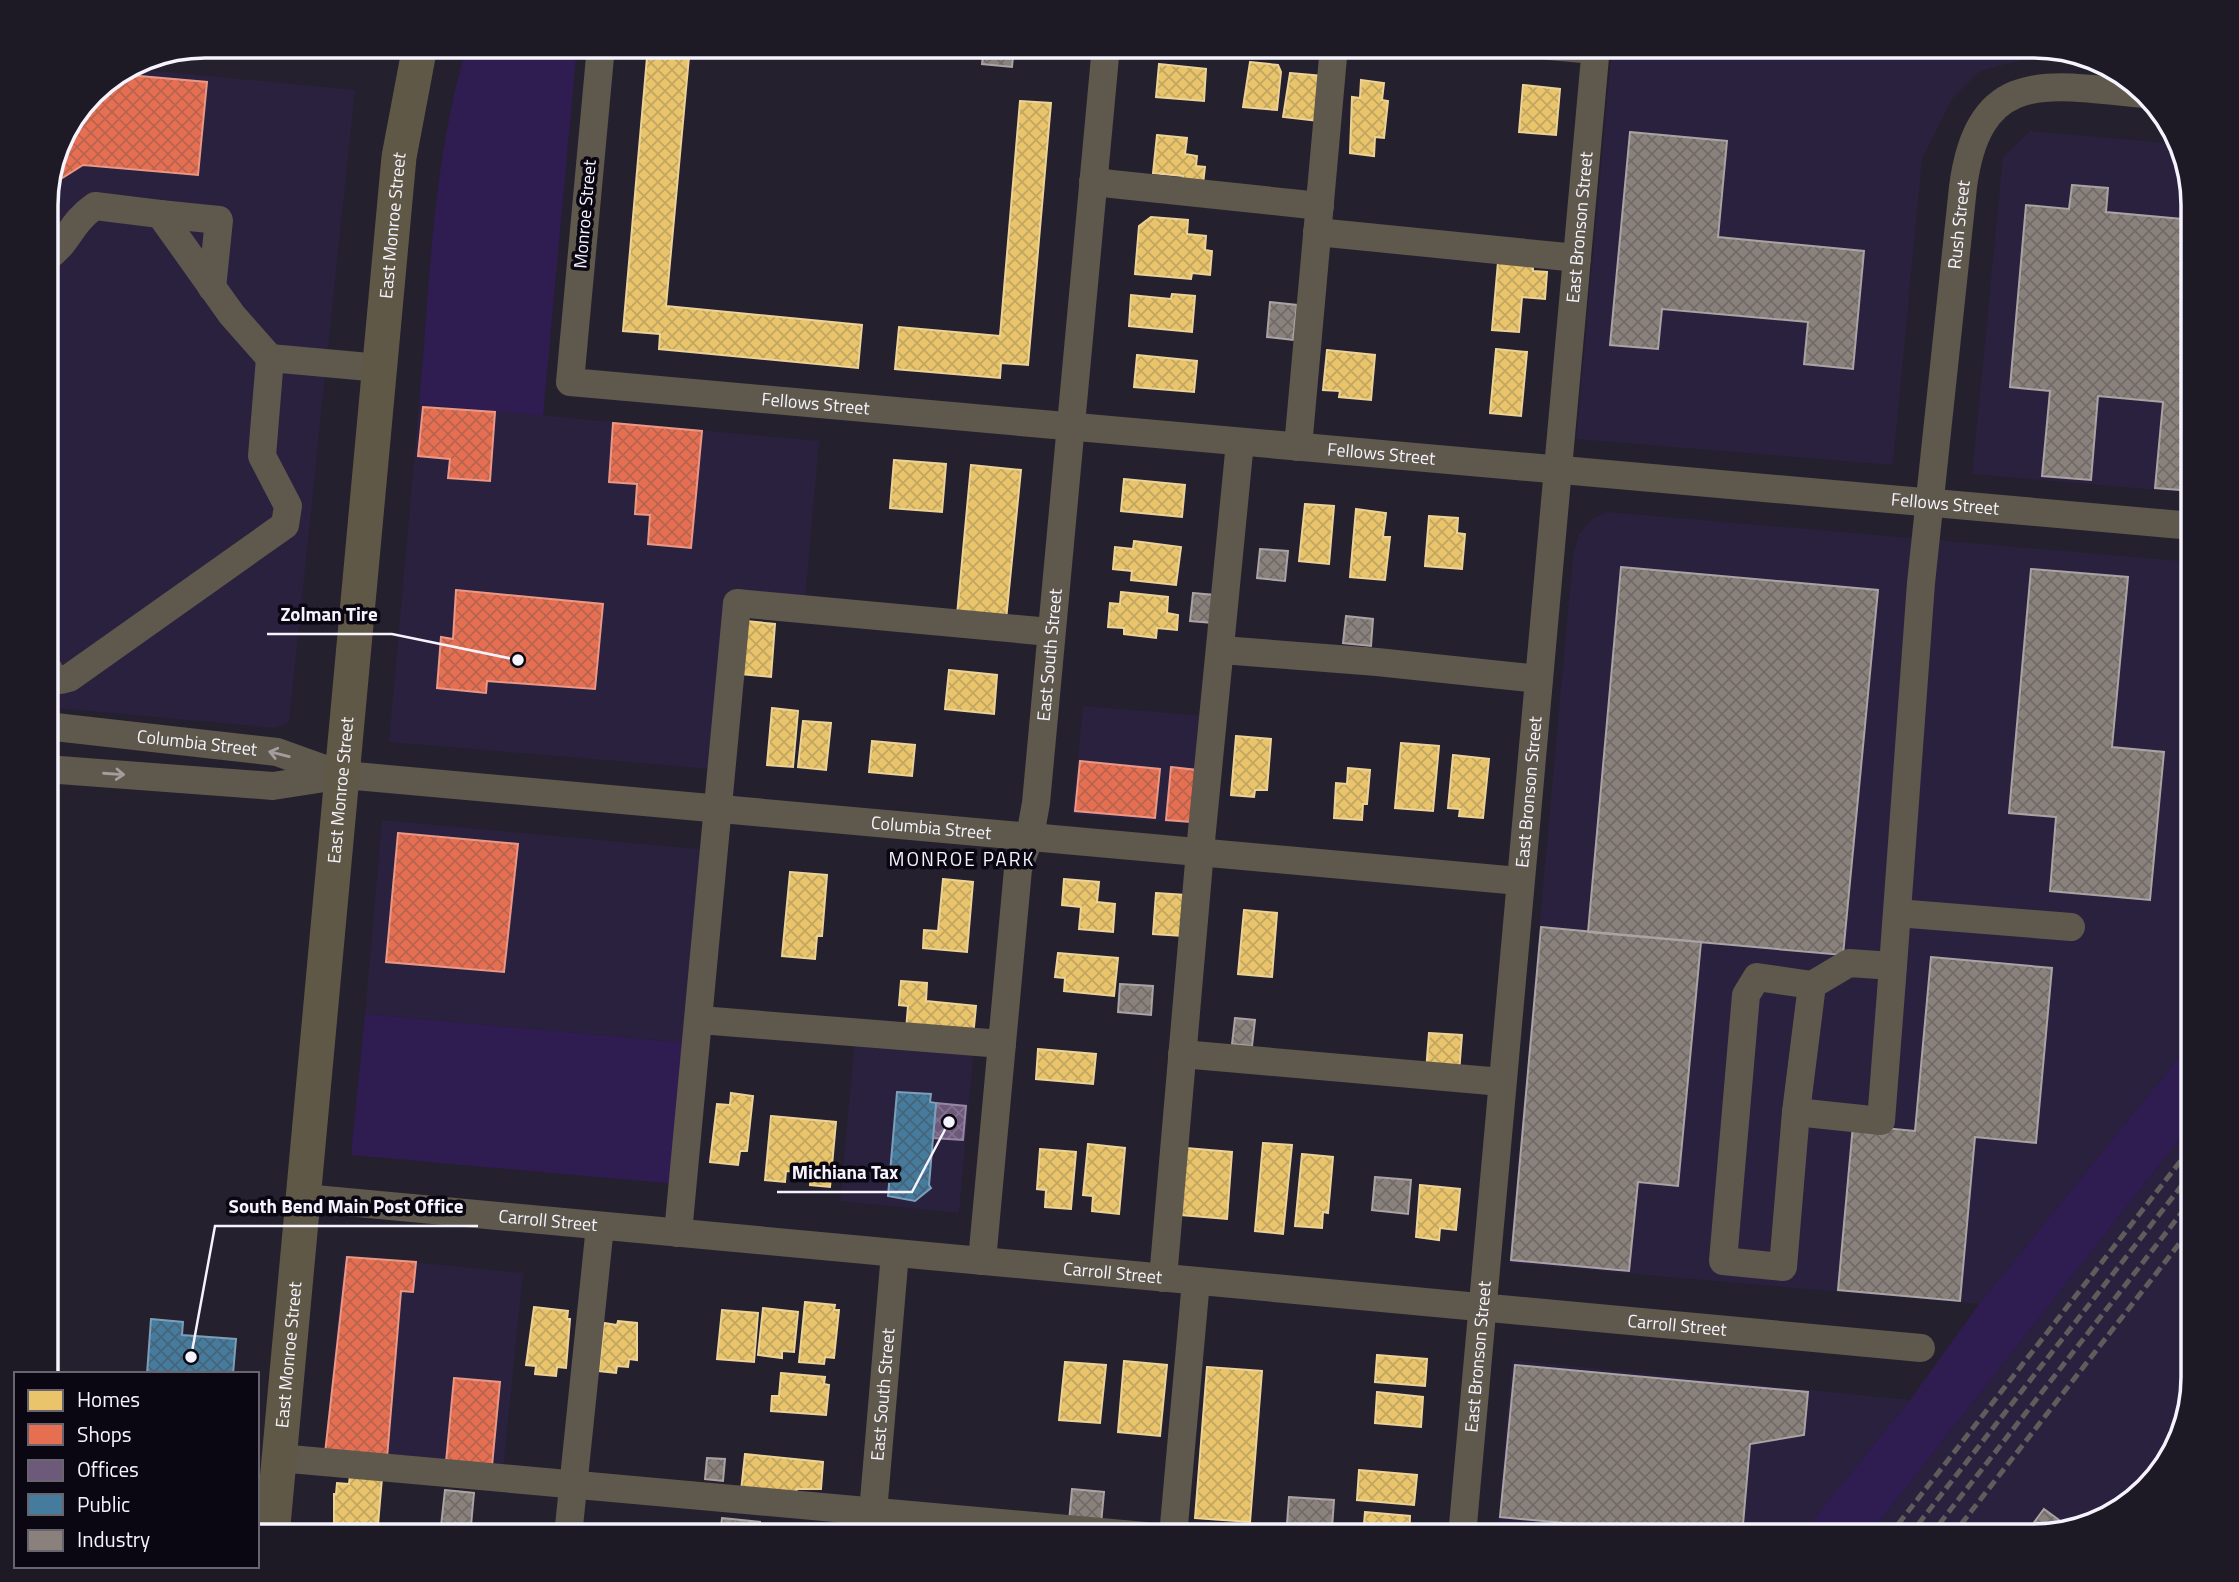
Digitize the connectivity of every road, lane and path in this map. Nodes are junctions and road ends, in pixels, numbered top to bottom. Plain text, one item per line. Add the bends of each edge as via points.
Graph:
1 (418, 58) edge
2 (600, 58) edge
3 (1105, 58) edge
4 (1333, 58) edge
5 (1594, 58) edge
6 (2129, 93) edge
7 (1093, 182) junction
8 (160, 214) junction
9 (1318, 219) junction
10 (58, 249) edge
11 (1577, 258) junction
12 (212, 288) junction
13 (270, 358) junction
14 (380, 368) junction
15 (570, 382) joint
16 (1071, 427) junction
17 (1240, 442) junction
18 (1298, 447) junction
19 (1557, 471) junction
20 (1929, 503) junction
21 (2181, 525) edge
22 (1050, 632) junction
23 (1222, 650) junction
24 (58, 679) edge
25 (1539, 679) junction
26 (58, 727) edge
27 (58, 770) edge
28 (344, 775) junction
29 (718, 811) junction
30 (1030, 836) junction
31 (1200, 851) junction
32 (1519, 881) junction
33 (1897, 913) junction
34 (2071, 927) dead end
35 (1893, 966) junction
36 (1812, 985) junction
37 (700, 1020) junction
38 (1002, 1044) junction
39 (1182, 1054) junction
40 (1503, 1082) junction
41 (1796, 1112) junction
42 (304, 1198) junction
43 (600, 1226) junction
44 (678, 1233) junction
45 (895, 1253) junction
46 (982, 1261) junction
47 (1163, 1278) junction
48 (1196, 1281) junction
49 (1482, 1307) junction
50 (1921, 1348) dead end
51 (279, 1458) junction
52 (573, 1484) junction
53 (872, 1523) edge
54 (273, 1524) edge
55 (569, 1524) edge
56 (893, 1524) edge
57 (1174, 1524) edge
58 (1463, 1524) edge

1 - 14 main road, East Monroe Street via 399,157
2 - 15 street, Monroe Street
3 - 7 street, East South Street
4 - 9 street
5 - 11 street, East Bronson Street
6 - 20 street, Rush Street via 2034,88 2005,100 1978,127 1963,187
7 - 9 street
7 - 16 street, East South Street
8 - 10 street via 95,206 78,217
8 - 12 street
8 - 12 street via 219,220
9 - 11 street
9 - 18 street
11 - 19 street, East Bronson Street
12 - 13 street
13 - 14 street
13 - 24 street via 262,456 288,506 285,525 69,678
14 - 28 main road, East Monroe Street
15 - 16 street, Fellows Street
16 - 17 street, Fellows Street
16 - 22 street, East South Street
17 - 18 street, Fellows Street
17 - 23 street
18 - 19 street, Fellows Street
19 - 20 street, Fellows Street
19 - 25 street, East Bronson Street
20 - 21 street, Fellows Street
20 - 33 street, Rush Street
22 - 29 street via 737,603
22 - 30 street, East South Street
23 - 25 street
23 - 31 street
25 - 32 street, East Bronson Street
28 -> 26 street, Columbia Street via 277,752
27 -> 28 street, Columbia Street via 273,786
28 - 29 street, Columbia Street
28 - 42 main road, East Monroe Street
29 - 30 street, Columbia Street
29 - 37 street
30 - 31 street, Columbia Street
30 - 38 street, East South Street via 1018,869
31 - 32 street, Columbia Street
31 - 39 street
32 - 40 street, East Bronson Street
33 - 34 street
33 - 35 street, Rush Street
35 - 36 street via 1849,963
35 - 41 street, Rush Street via 1881,1121
36 - 41 street
36 - 41 street via 1757,977 1746,995 1723,1261 1783,1267
37 - 38 street
37 - 44 street
38 - 46 street, East South Street
39 - 40 street
39 - 47 street
40 - 49 street, East Bronson Street
42 - 43 street, Carroll Street
42 - 51 main road, East Monroe Street
43 - 44 street, Carroll Street
43 - 52 street
44 - 45 street, Carroll Street
45 - 46 street, Carroll Street
45 - 53 street, East South Street
46 - 47 street, Carroll Street
47 - 48 street, Carroll Street
48 - 49 street, Carroll Street
48 - 57 street
49 - 50 street, Carroll Street
49 - 58 street, East Bronson Street
51 - 52 street
51 - 54 main road, East Monroe Street
52 - 53 street
52 - 55 street
53 - 56 street

